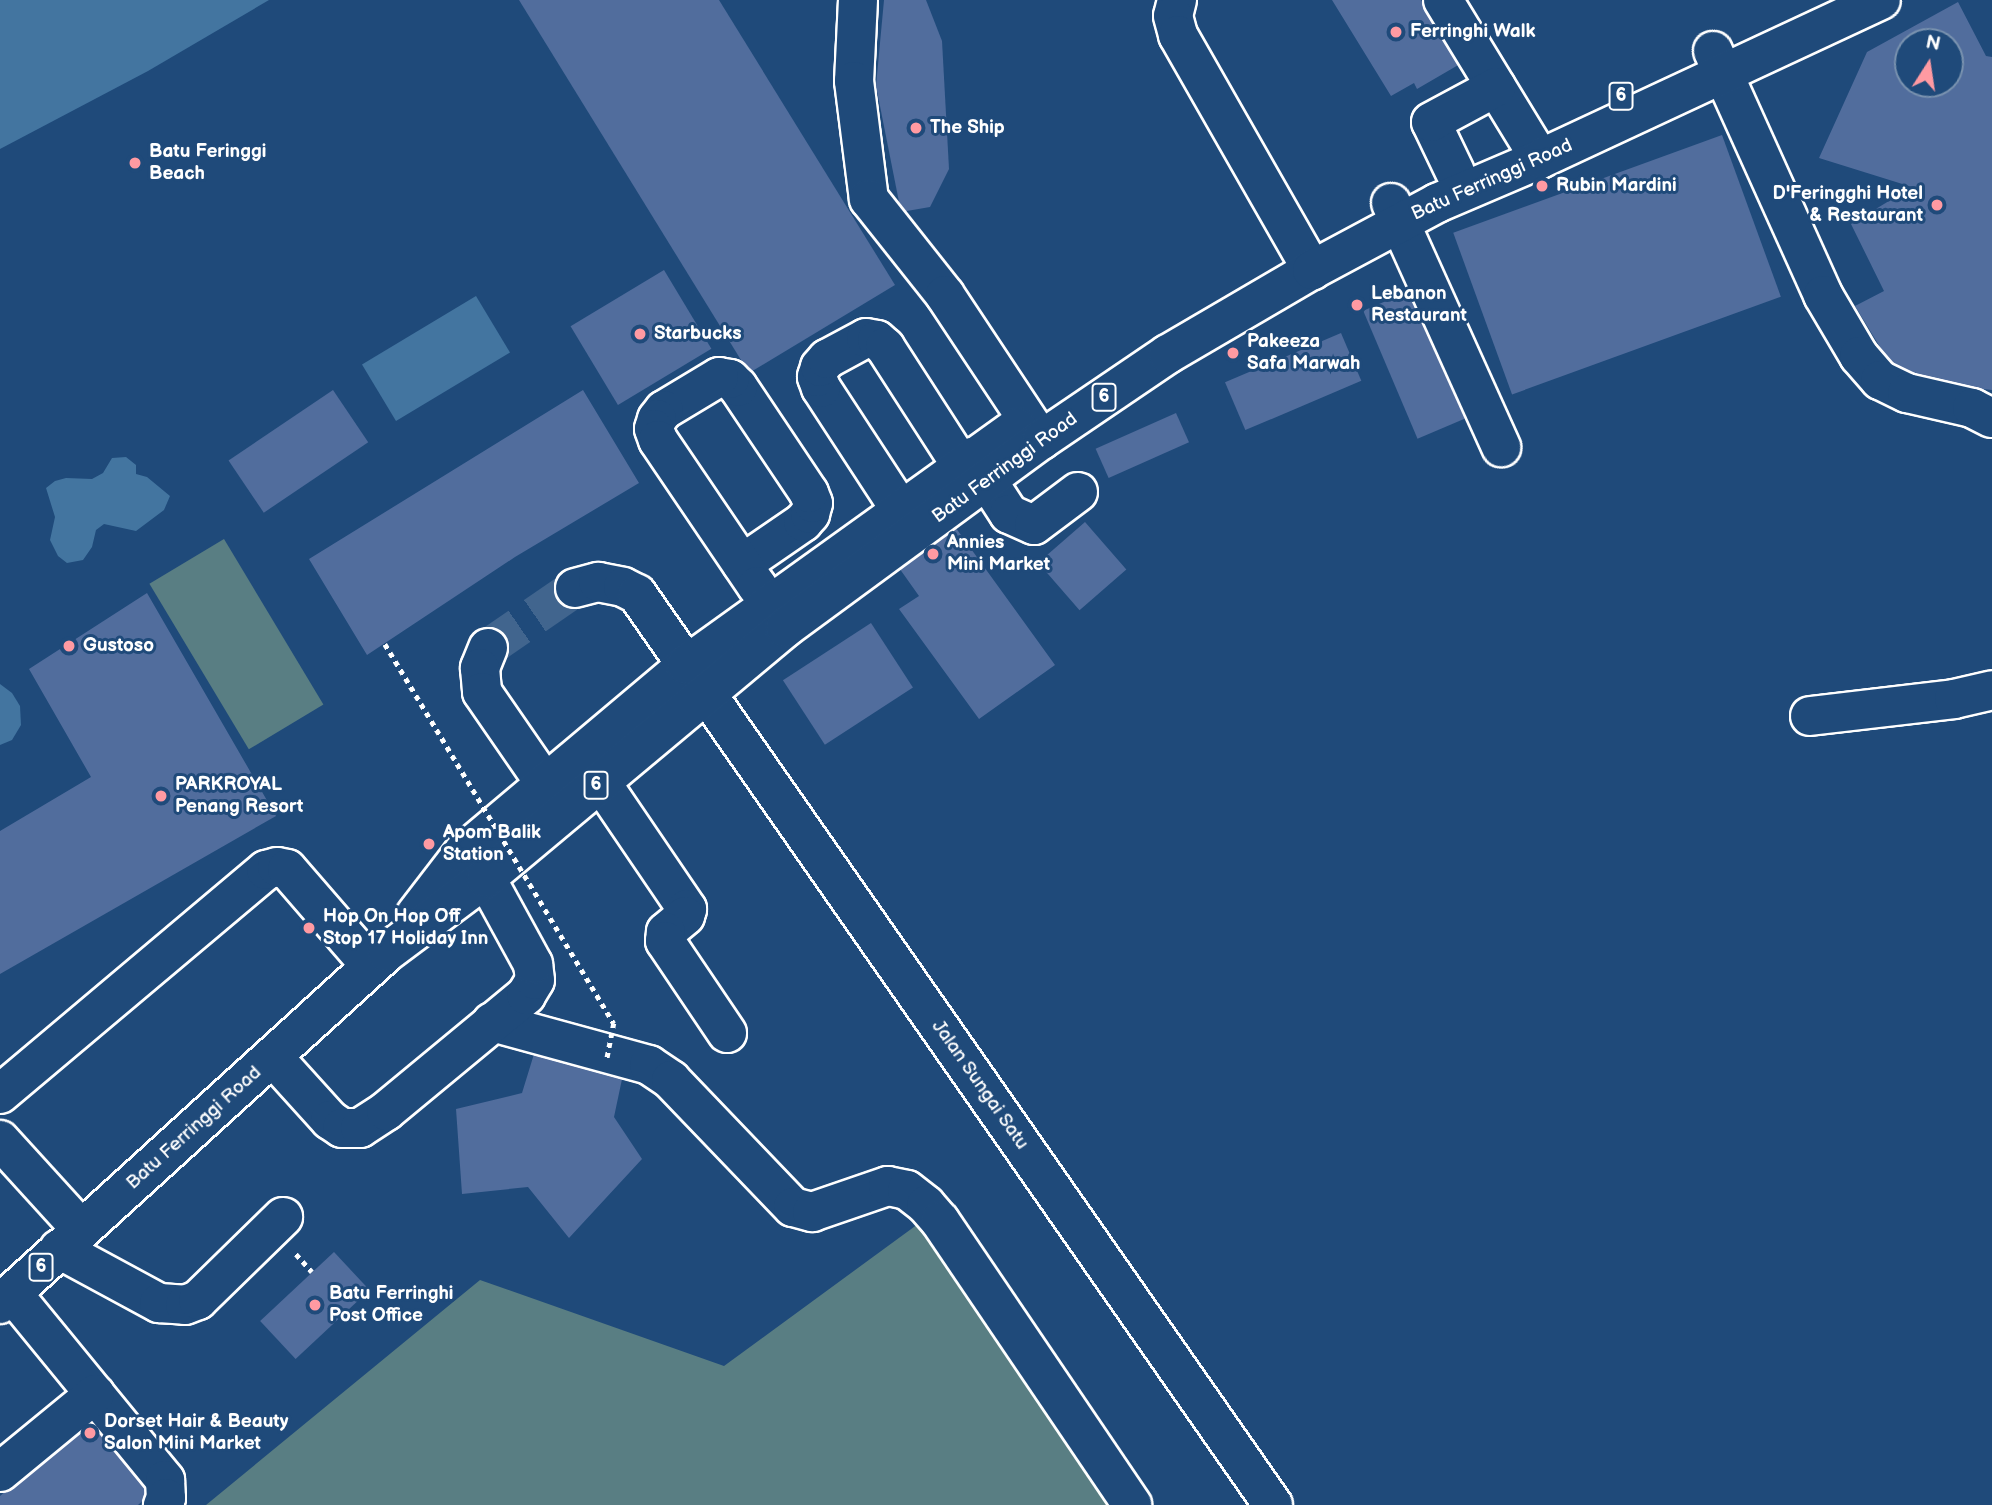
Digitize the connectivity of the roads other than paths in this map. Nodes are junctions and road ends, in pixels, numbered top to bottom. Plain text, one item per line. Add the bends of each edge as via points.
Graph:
1 (858, 0) edge
2 (1177, 0) edge
3 (1443, 0) edge
4 (1857, 2) edge
5 (1719, 61) junction
6 (1496, 87) junction
7 (1534, 150) junction
8 (1455, 172) junction
9 (1396, 213) junction
10 (1307, 261) junction
11 (1992, 418) edge
12 (1034, 430) junction
13 (1501, 447) dead end
14 (974, 472) junction
15 (1078, 492) dead end
16 (900, 509) junction
17 (742, 564) junction
18 (575, 589) tunnel mouth
19 (770, 604) junction
20 (488, 648) tunnel mouth
21 (696, 679) junction
22 (1992, 690) edge
23 (1810, 716) dead end
24 (600, 781) junction
25 (544, 782) junction
26 (486, 878) junction
27 (379, 959) junction
28 (492, 1022) junction
29 (727, 1032) dead end
30 (273, 1057) junction
31 (0, 1094) edge
32 (0, 1140) edge
33 (285, 1231) road end
34 (70, 1239) junction
35 (6, 1298) edge
36 (95, 1394) junction
37 (0, 1472) edge
38 (163, 1505) edge
39 (1132, 1505) edge
40 (1273, 1505) edge

1 - 12 main road via 853,81 869,200 945,295
2 - 10 main road via 1173,16 1178,35
3 - 6 main road
4 - 5 main road, Batu Ferringgi Road / 6
5 - 7 main road, Batu Ferringgi Road / 6
5 - 11 main road via 1823,295 1859,356 1880,380 1907,393 1972,408
6 - 7 main road
6 - 8 main road via 1431,122
7 - 8 main road, Batu Ferringgi Road / 6
7 - 9 main road, Batu Ferringgi Road / 6 via 1437,202
8 - 9 main road, Batu Ferringgi Road / 6
9 - 10 main road, Batu Ferringgi Road / 6
9 - 13 main road
10 - 12 main road, Batu Ferringgi Road / 6 via 1163,345
12 - 14 main road, Batu Ferringgi Road / 6
14 - 15 main road via 1009,514 1034,525
14 - 16 main road, Batu Ferringgi Road / 6
14 - 16 main road via 885,347 877,340 855,341 827,359 817,377
14 - 21 main road, Batu Ferringgi Road / 6 via 785,628
16 - 19 main road, Batu Ferringgi Road / 6
17 - 17 main road via 654,429 664,410 719,377 738,387 813,503 803,522
17 - 19 main road
18 - 21 main road, Jalan Sungai Satu via 598,582 637,594
19 - 21 main road, Batu Ferringgi Road / 6
20 - 25 main road via 480,668 482,692
21 - 24 main road, Batu Ferringgi Road / 6
21 - 25 main road, Batu Ferringgi Road / 6
21 - 40 main road, Jalan Sungai Satu
22 - 23 main road via 1954,699
24 - 26 main road, Batu Ferringgi Road / 6
24 - 29 main road via 687,909 666,932 665,941
25 - 27 main road, Batu Ferringgi Road / 6 via 463,853
26 - 27 main road, Batu Ferringgi Road / 6
26 - 28 main road via 533,964 535,980 526,995
27 - 30 main road, Batu Ferringgi Road / 6
27 - 31 main road via 321,912 287,869 266,870
28 - 30 main road via 360,1128 342,1128 330,1120
28 - 39 main road via 649,1065 671,1080 793,1207 811,1212 888,1186 907,1190 940,1221
30 - 34 main road, Batu Ferringgi Road / 6
32 - 34 main road
33 - 34 main road via 185,1306 159,1303
34 - 35 main road, Batu Ferringgi Road / 6
35 - 36 main road
36 - 37 main road
36 - 38 main road via 165,1480

